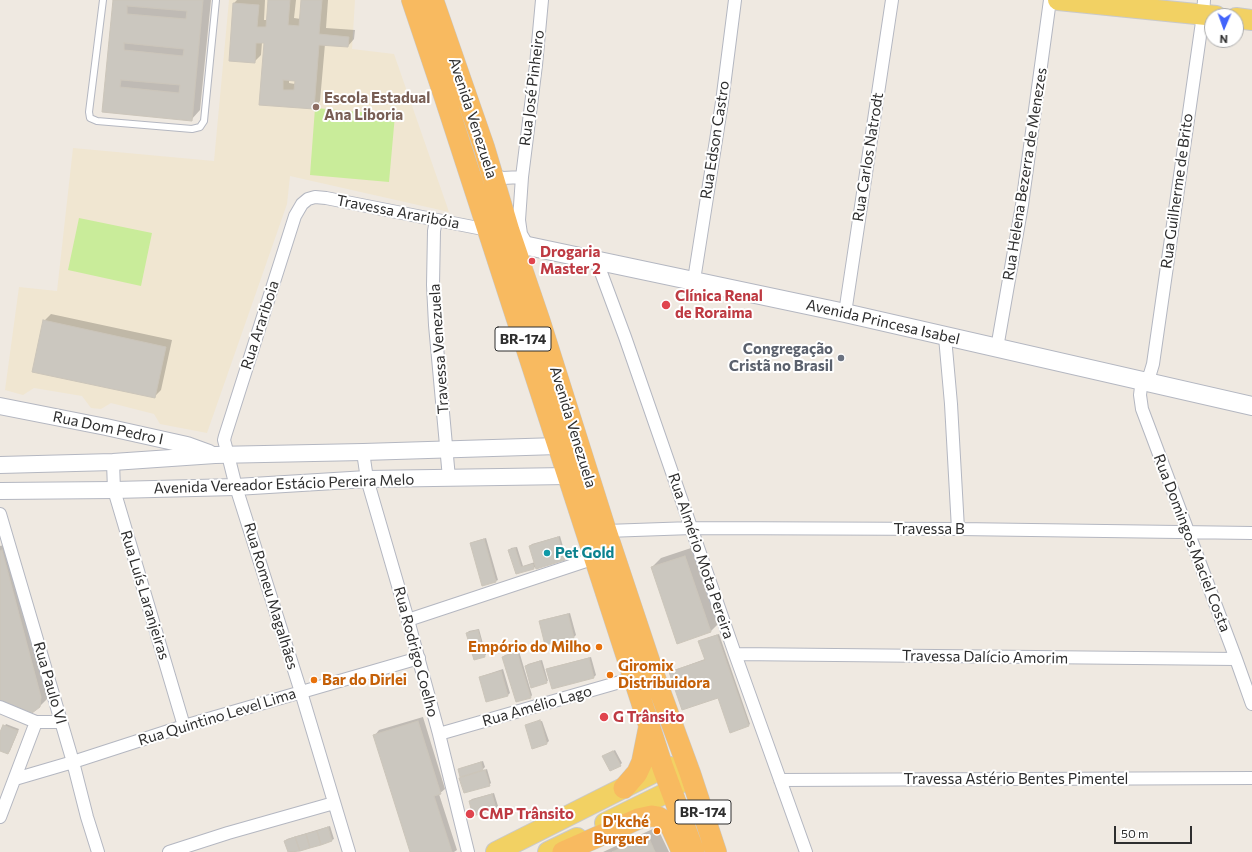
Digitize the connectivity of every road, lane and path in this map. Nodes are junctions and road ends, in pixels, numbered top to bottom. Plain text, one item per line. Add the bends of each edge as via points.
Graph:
1 (103, 0) edge
2 (216, 0) edge
3 (412, 0) edge
4 (433, 0) edge
5 (542, 0) edge
6 (735, 0) edge
7 (892, 0) edge
8 (1050, 0) edge
9 (1058, 0) edge
10 (1204, 10) edge
11 (1204, 35) edge
12 (468, 101) junction
13 (447, 106) junction
14 (493, 175) junction
15 (522, 177) junction
16 (308, 199) joint
17 (436, 220) junction
18 (488, 230) junction
19 (523, 251) junction
20 (596, 260) junction
21 (694, 280) junction
22 (845, 313) junction
23 (518, 322) junction
24 (540, 322) junction
25 (945, 337) junction
26 (997, 348) junction
27 (1145, 382) junction
28 (0, 406) edge
29 (1252, 406) edge
30 (558, 446) junction
31 (446, 449) junction
32 (363, 452) junction
33 (222, 455) junction
34 (113, 462) junction
35 (0, 465) edge
36 (568, 476) junction
37 (449, 478) junction
38 (367, 479) junction
39 (236, 487) junction
40 (114, 490) junction
41 (0, 491) edge
42 (0, 514) edge
43 (692, 528) junction
44 (958, 529) junction
45 (606, 531) junction
46 (1188, 532) junction
47 (1252, 533) edge
48 (595, 558) junction
49 (408, 620) junction
50 (735, 654) junction
51 (419, 658) junction
52 (1236, 659) junction
53 (634, 678) junction
54 (301, 692) junction
55 (1252, 704) edge
56 (0, 707) edge
57 (36, 722) junction
58 (61, 722) junction
59 (649, 725) junction
60 (184, 726) junction
61 (439, 734) junction
62 (73, 762) junction
63 (663, 768) junction
64 (689, 771) junction
65 (1252, 778) edge
66 (16, 779) junction
67 (780, 780) junction
68 (624, 788) junction
69 (672, 790) junction
70 (334, 803) junction
71 (0, 817) edge
72 (98, 852) edge
73 (169, 852) edge
74 (349, 852) edge
75 (468, 852) edge
76 (496, 852) edge
77 (548, 852) edge
78 (563, 852) edge
79 (683, 852) edge
80 (694, 852) edge
81 (716, 852) edge
82 (806, 852) edge

1 - 2 lane via 90,118 97,121 192,129 200,127 204,121
3 - 13 highway, Avenida Venezuela / BR-174
4 - 12 highway, Avenida Venezuela / BR-174
5 - 15 street, Rua José Pinheiro
6 - 21 street, Rua Edson Castro
7 - 22 street, Rua Carlos Natrodt
8 - 26 street, Rua Helena Bezerra de Menezes via 1022,205
9 - 10 main road
11 - 27 street, Rua Guilherme de Brito via 1152,364
12 - 13 highway via 460,90 451,87 446,90
12 - 14 highway, Avenida Venezuela / BR-174
13 - 18 highway, Avenida Venezuela / BR-174
14 - 15 street via 503,178
14 - 19 highway, Avenida Venezuela / BR-174
15 - 19 street, Rua José Pinheiro via 519,220
16 - 17 street, Travessa Araribóia via 326,198
16 - 33 street, Rua Arariboia via 295,216 227,429
17 - 18 street, Travessa Araribóia
17 - 31 street, Travessa Venezuela via 435,326
18 - 23 highway, Avenida Venezuela / BR-174
19 - 20 main road, Avenida Princesa Isabel
19 - 24 highway, Avenida Venezuela / BR-174
20 - 21 main road, Avenida Princesa Isabel
20 - 43 street, Rua Almério Mota Pereira
21 - 22 main road, Avenida Princesa Isabel
22 - 25 main road, Avenida Princesa Isabel
23 - 24 highway via 525,332 532,333 537,331
23 - 30 highway, Avenida Venezuela / BR-174
24 - 45 highway, Avenida Venezuela / BR-174
25 - 26 main road, Avenida Princesa Isabel
25 - 44 street
26 - 27 main road, Avenida Princesa Isabel
27 - 29 main road, Avenida Princesa Isabel
27 - 46 street, Rua Domingos Maciel Costa via 1140,395 1142,409
28 - 33 street, Rua Dom Pedro I via 179,443
30 - 31 street, Avenida Vereador Estácio Pereira Melo
30 - 36 highway, Avenida Venezuela / BR-174
31 - 32 street, Avenida Vereador Estácio Pereira Melo
31 - 37 street, Travessa Venezuela
32 - 33 street, Avenida Vereador Estácio Pereira Melo
32 - 38 street, Rua Rodrigo Coelho
33 - 34 street, Avenida Vereador Estácio Pereira Melo
33 - 39 street, Rua Romeu Magalhães
34 - 35 street, Avenida Vereador Estácio Pereira Melo
34 - 40 street, Rua Luís Laranjeiras
36 - 37 street, Avenida Vereador Estácio Pereira Melo
36 - 48 highway, Avenida Venezuela / BR-174
37 - 38 street, Avenida Vereador Estácio Pereira Melo
38 - 39 street, Avenida Vereador Estácio Pereira Melo
38 - 49 street, Rua Rodrigo Coelho
39 - 40 street, Avenida Vereador Estácio Pereira Melo
39 - 54 street, Rua Romeu Magalhães
40 - 41 street, Avenida Vereador Estácio Pereira Melo
40 - 60 street, Rua Luís Laranjeiras
42 - 58 street, Rua Paulo VI
43 - 44 street, Travessa B
43 - 45 street, Travessa B
43 - 50 street, Rua Almério Mota Pereira
44 - 46 street, Travessa B
45 - 64 highway, Avenida Venezuela / BR-174
46 - 47 street, Travessa B
46 - 52 street, Rua Domingos Maciel Costa
48 - 49 street
48 - 53 highway, Avenida Venezuela / BR-174
49 - 51 street, Rua Rodrigo Coelho
50 - 52 street, Travessa Dalício Amorim
50 - 67 street, Rua Almério Mota Pereira
51 - 54 street, Rua Quintino Level Lima
51 - 61 street, Rua Rodrigo Coelho
52 - 55 street, Rua Domingos Maciel Costa
53 - 59 highway, Avenida Venezuela / BR-174
53 - 61 street, Rua Amélio Lago
54 - 60 street, Rua Quintino Level Lima
54 - 70 street, Rua Romeu Magalhães
56 - 57 street
57 - 58 street
57 - 66 street
58 - 62 street, Rua Paulo VI
59 - 63 highway, Avenida Venezuela / BR-174
59 - 68 highway via 642,762 637,773
60 - 62 street, Rua Quintino Level Lima
61 - 75 street, Rua Rodrigo Coelho
62 - 66 street, Rua Quintino Level Lima
62 - 72 street, Rua Paulo VI
63 - 64 main road
63 - 68 main road
63 - 69 highway, Avenida Venezuela / BR-174
64 - 69 main road
64 - 81 highway, Avenida Venezuela / BR-174
65 - 67 street, Travessa Astério Bentes Pimentel
66 - 71 street
67 - 82 street, Rua Almério Mota Pereira
68 - 76 main road
69 - 77 main road
69 - 80 highway, Avenida Venezuela / BR-174
70 - 73 street
70 - 74 street, Rua Romeu Magalhães
78 - 79 highway via 633,820 652,816 668,823

